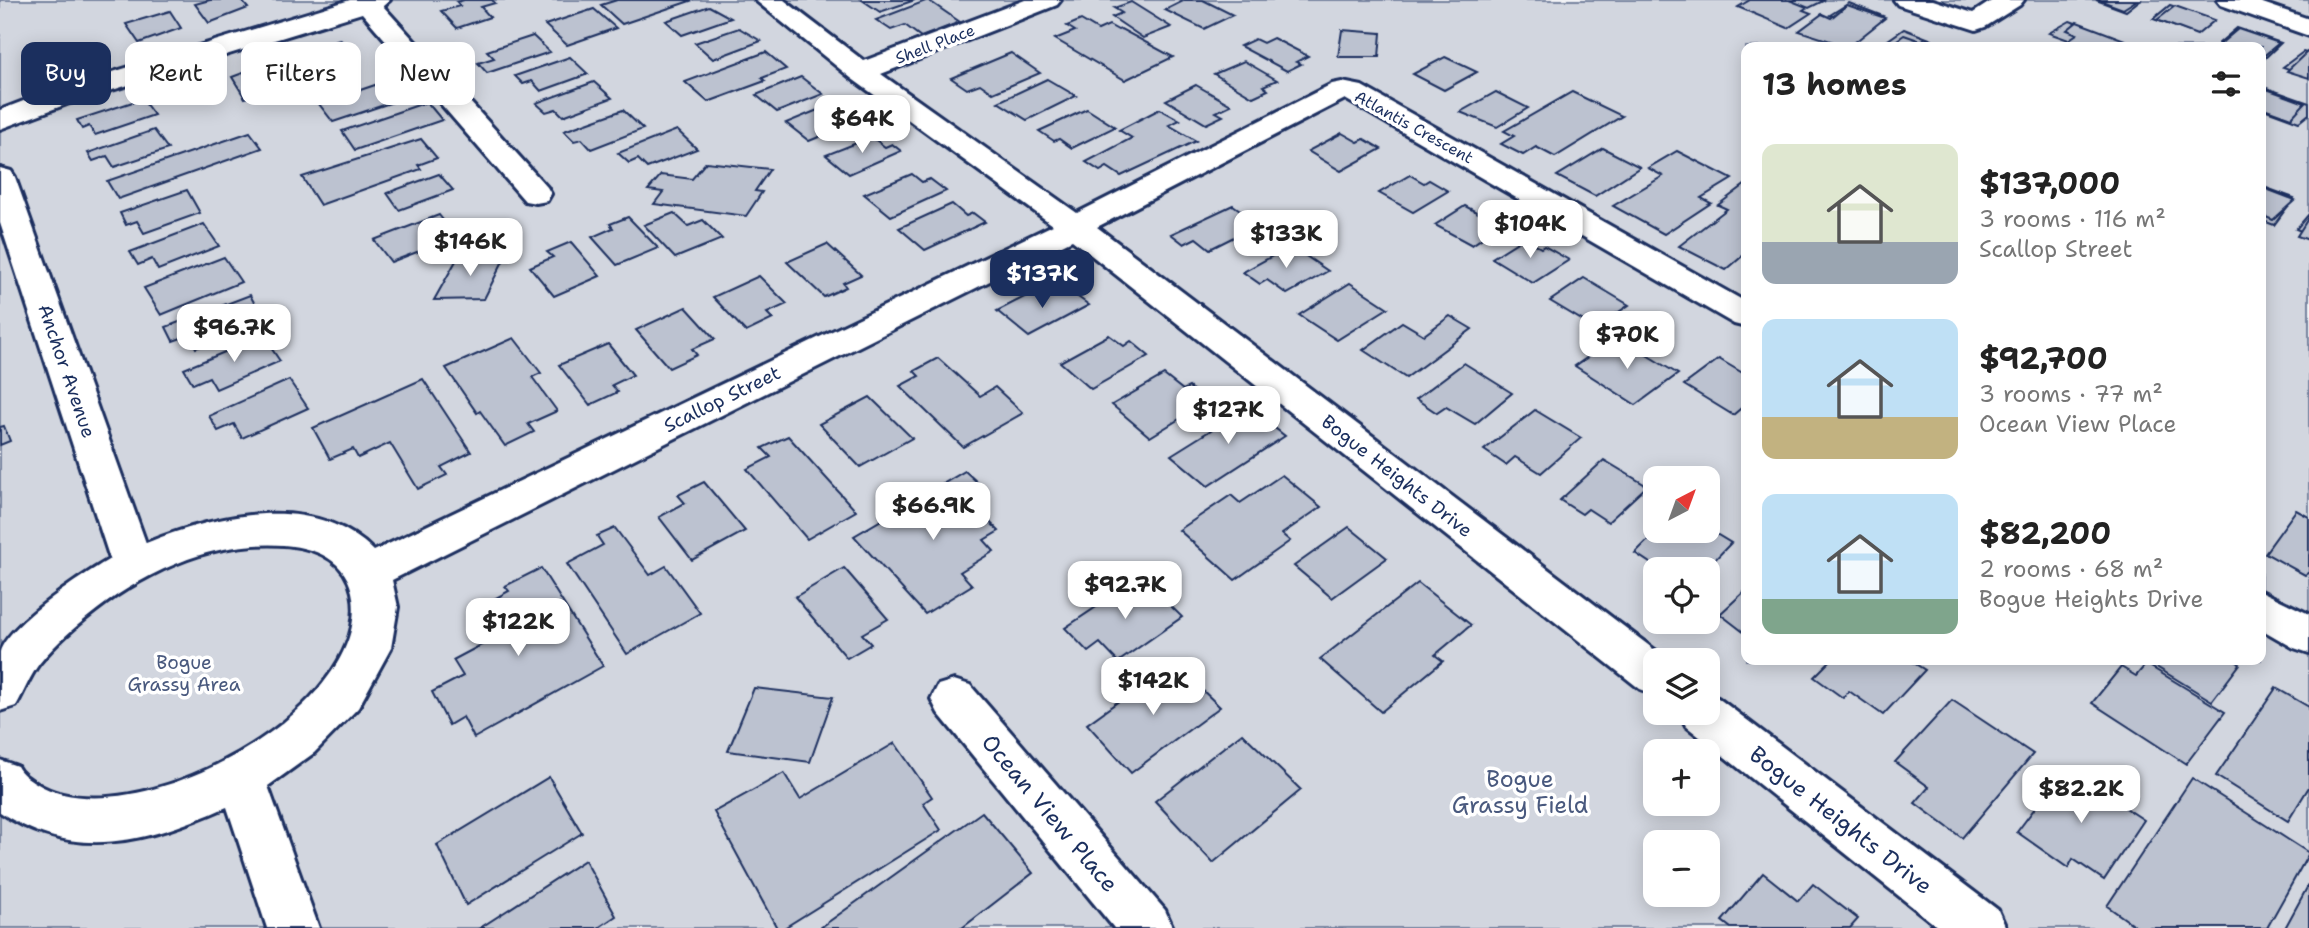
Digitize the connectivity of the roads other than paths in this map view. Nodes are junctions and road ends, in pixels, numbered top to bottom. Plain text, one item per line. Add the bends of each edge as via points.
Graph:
1 (768, 0) edge
2 (1048, 0) edge
3 (1907, 0) edge
4 (2011, 0) edge
5 (2230, 0) edge
6 (369, 1) edge
7 (2309, 27) edge
8 (861, 72) junction
9 (0, 120) edge
10 (0, 177) edge
11 (536, 194) dead end
12 (1074, 226) junction
13 (1741, 313) edge
14 (133, 566) junction
15 (369, 572) junction
16 (2266, 611) edge
17 (2309, 635) edge
18 (12, 650) edge
19 (1643, 666) edge
20 (0, 692) edge
21 (954, 699) dead end
22 (1719, 725) edge
23 (241, 778) junction
24 (0, 781) edge
25 (293, 928) edge
26 (1147, 928) edge
27 (1980, 928) edge

1 - 8 street, Bogue Heights Drive
2 - 8 street, Shell Place
3 - 4 street via 1976,22
5 - 7 street
6 - 9 street
6 - 11 street
8 - 12 street, Bogue Heights Drive
10 - 14 street, Anchor Avenue
12 - 13 street, Atlantis Crescent via 1348,90
12 - 15 street, Scallop Street
12 - 19 street, Bogue Heights Drive
14 - 15 street via 193,541 251,529 302,531 343,545
14 - 18 street via 92,590
15 - 23 street via 377,607 369,648 342,694 298,739
16 - 17 street
18 - 20 street
21 - 26 street, Ocean View Place
22 - 27 street, Bogue Heights Drive
23 - 24 street via 171,808 100,821 42,813 2,788
23 - 25 street

